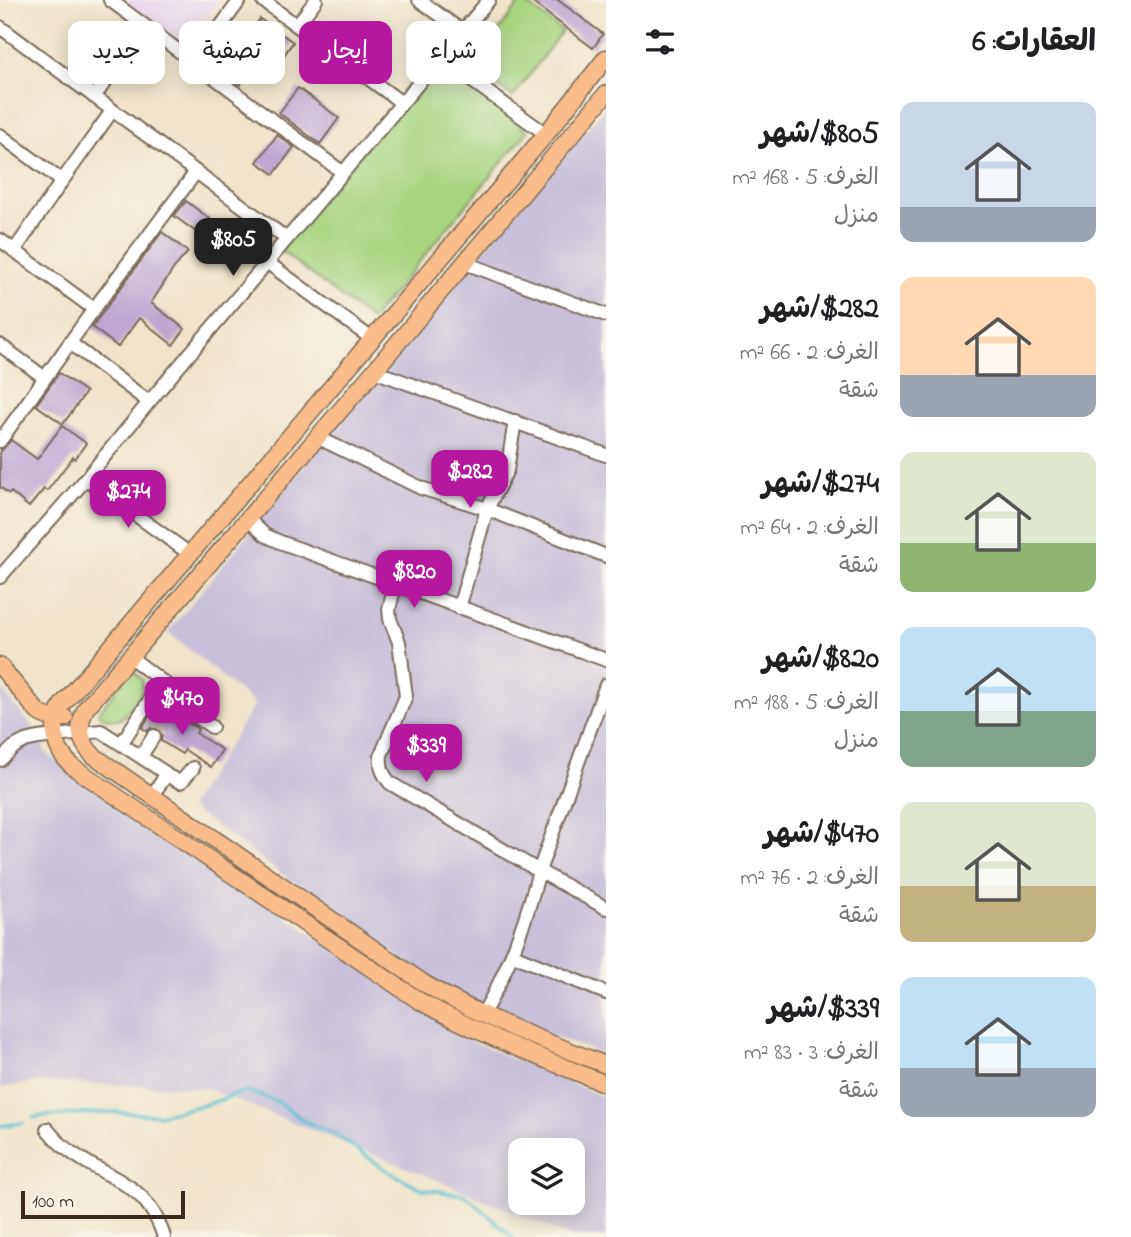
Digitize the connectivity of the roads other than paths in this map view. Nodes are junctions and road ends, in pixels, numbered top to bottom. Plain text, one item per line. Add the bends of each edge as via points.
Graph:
1 (110, 0) edge
2 (240, 0) edge
3 (262, 0) edge
4 (316, 0) edge
5 (419, 0) edge
6 (489, 0) edge
7 (137, 21) edge
8 (225, 21) edge
9 (448, 21) edge
10 (471, 21) edge
11 (297, 25) junction
12 (0, 27) edge
13 (606, 58) edge
14 (103, 84) edge
15 (223, 84) edge
16 (418, 84) edge
17 (476, 84) edge
18 (606, 94) edge
19 (94, 97) junction
20 (402, 103) junction
21 (112, 111) junction
22 (546, 134) junction
23 (0, 135) edge
24 (196, 172) junction
25 (342, 172) junction
26 (62, 181) junction
27 (288, 239) junction
28 (0, 240) edge
29 (14, 251) junction
30 (268, 262) junction
31 (465, 263) junction
32 (94, 309) junction
33 (606, 315) edge
34 (372, 339) junction
35 (70, 343) junction
36 (0, 345) edge
37 (374, 370) junction
38 (45, 378) junction
39 (149, 402) junction
40 (515, 421) junction
41 (317, 437) junction
42 (0, 441) edge
43 (606, 455) edge
44 (86, 479) junction
45 (487, 509) junction
46 (247, 518) junction
47 (190, 554) junction
48 (606, 556) edge
49 (5, 561) edge
50 (0, 577) edge
51 (395, 585) junction
52 (459, 608) junction
53 (130, 656) junction
54 (606, 660) edge
55 (0, 666) edge
56 (162, 681) junction
57 (606, 684) edge
58 (81, 725) junction
59 (55, 727) junction
60 (212, 727) dead end
61 (154, 736) tunnel mouth
62 (121, 744) junction
63 (141, 756) junction
64 (0, 760) edge
65 (192, 768) dead end
66 (164, 774) junction
67 (152, 795) junction
68 (539, 871) junction
69 (606, 908) edge
70 (513, 955) junction
71 (606, 993) edge
72 (482, 1015) junction
73 (606, 1065) edge
74 (606, 1084) edge
75 (47, 1129) dead end
76 (164, 1237) edge

1 - 7 street
2 - 8 street
3 - 11 street
4 - 11 street
5 - 9 street
6 - 10 street
11 - 20 street
12 - 19 street
13 - 22 main road
14 - 19 street
15 - 25 street
16 - 20 street
17 - 22 street
18 - 31 main road
19 - 21 street
20 - 25 street
21 - 24 street
21 - 26 street
22 - 34 main road
23 - 26 street
24 - 27 street
24 - 32 street
25 - 27 street
26 - 29 street
27 - 30 street
28 - 29 street
29 - 32 street
30 - 34 street
30 - 39 street
31 - 33 street
31 - 37 main road
32 - 35 street
34 - 47 main road
35 - 38 street
35 - 39 street
36 - 38 street
37 - 40 street
37 - 41 main road
38 - 42 street
39 - 44 street
40 - 43 street
40 - 45 street via 507,470
41 - 45 street via 421,488
41 - 46 main road
44 - 47 street
44 - 49 street
45 - 48 street
45 - 52 street
46 - 51 street via 280,542
46 - 53 main road
47 - 59 main road via 62,705
49 - 50 street
51 - 52 street
51 - 68 street via 389,609 406,696 381,755 383,775
52 - 54 street
53 - 56 street
53 - 58 main road via 86,708
55 - 59 main road
56 - 60 street via 178,695 173,707
56 - 62 street
57 - 68 street
58 - 59 main road
58 - 62 street
58 - 67 main road via 87,750
59 - 64 street via 14,747
59 - 74 main road via 68,763 418,1000 491,1037
61 - 63 street
62 - 63 street
63 - 66 street
65 - 66 street via 180,782
66 - 67 street
67 - 72 main road via 425,984
68 - 69 street
68 - 70 street
70 - 71 street
70 - 72 street
72 - 73 main road
75 - 76 street via 62,1146 141,1195

